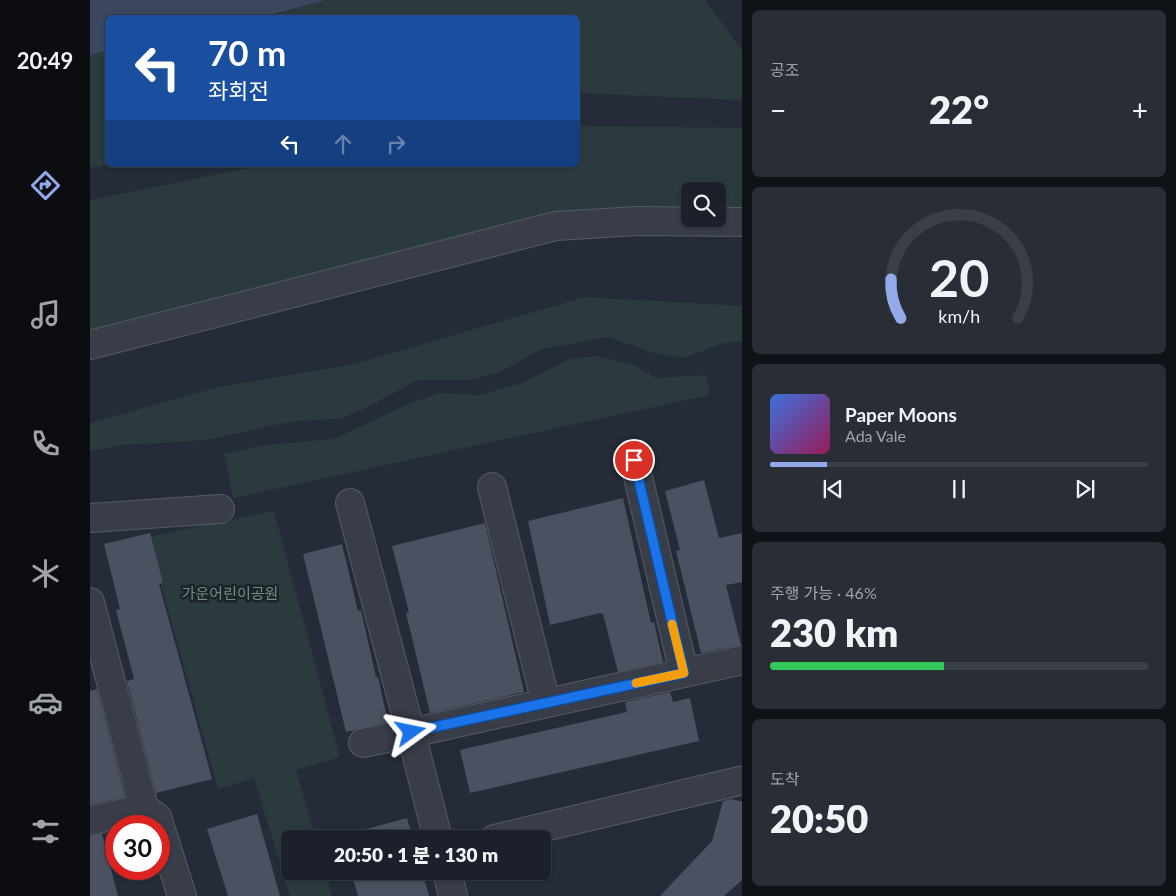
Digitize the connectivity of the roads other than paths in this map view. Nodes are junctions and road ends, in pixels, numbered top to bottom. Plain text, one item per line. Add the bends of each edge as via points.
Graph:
1 (742, 222) edge
2 (90, 345) edge
3 (634, 460) dead end
4 (492, 487) dead end
5 (350, 503) dead end
6 (220, 509) dead end
7 (90, 518) edge
8 (90, 602) edge
9 (742, 660) edge
10 (684, 673) junction
11 (546, 703) junction
12 (411, 732) junction
13 (363, 743) dead end
14 (742, 780) edge
15 (144, 808) junction
16 (90, 821) edge
17 (436, 830) edge
18 (532, 830) edge
19 (449, 880) edge
20 (182, 896) edge
21 (453, 896) edge

1 - 2 street via 637,221 556,226
3 - 10 street
4 - 11 street
5 - 12 street
6 - 7 street
8 - 15 street
9 - 10 street
10 - 11 street
11 - 12 street
12 - 13 street
12 - 17 street
14 - 18 street
15 - 16 street
15 - 20 street via 157,817
19 - 21 street

